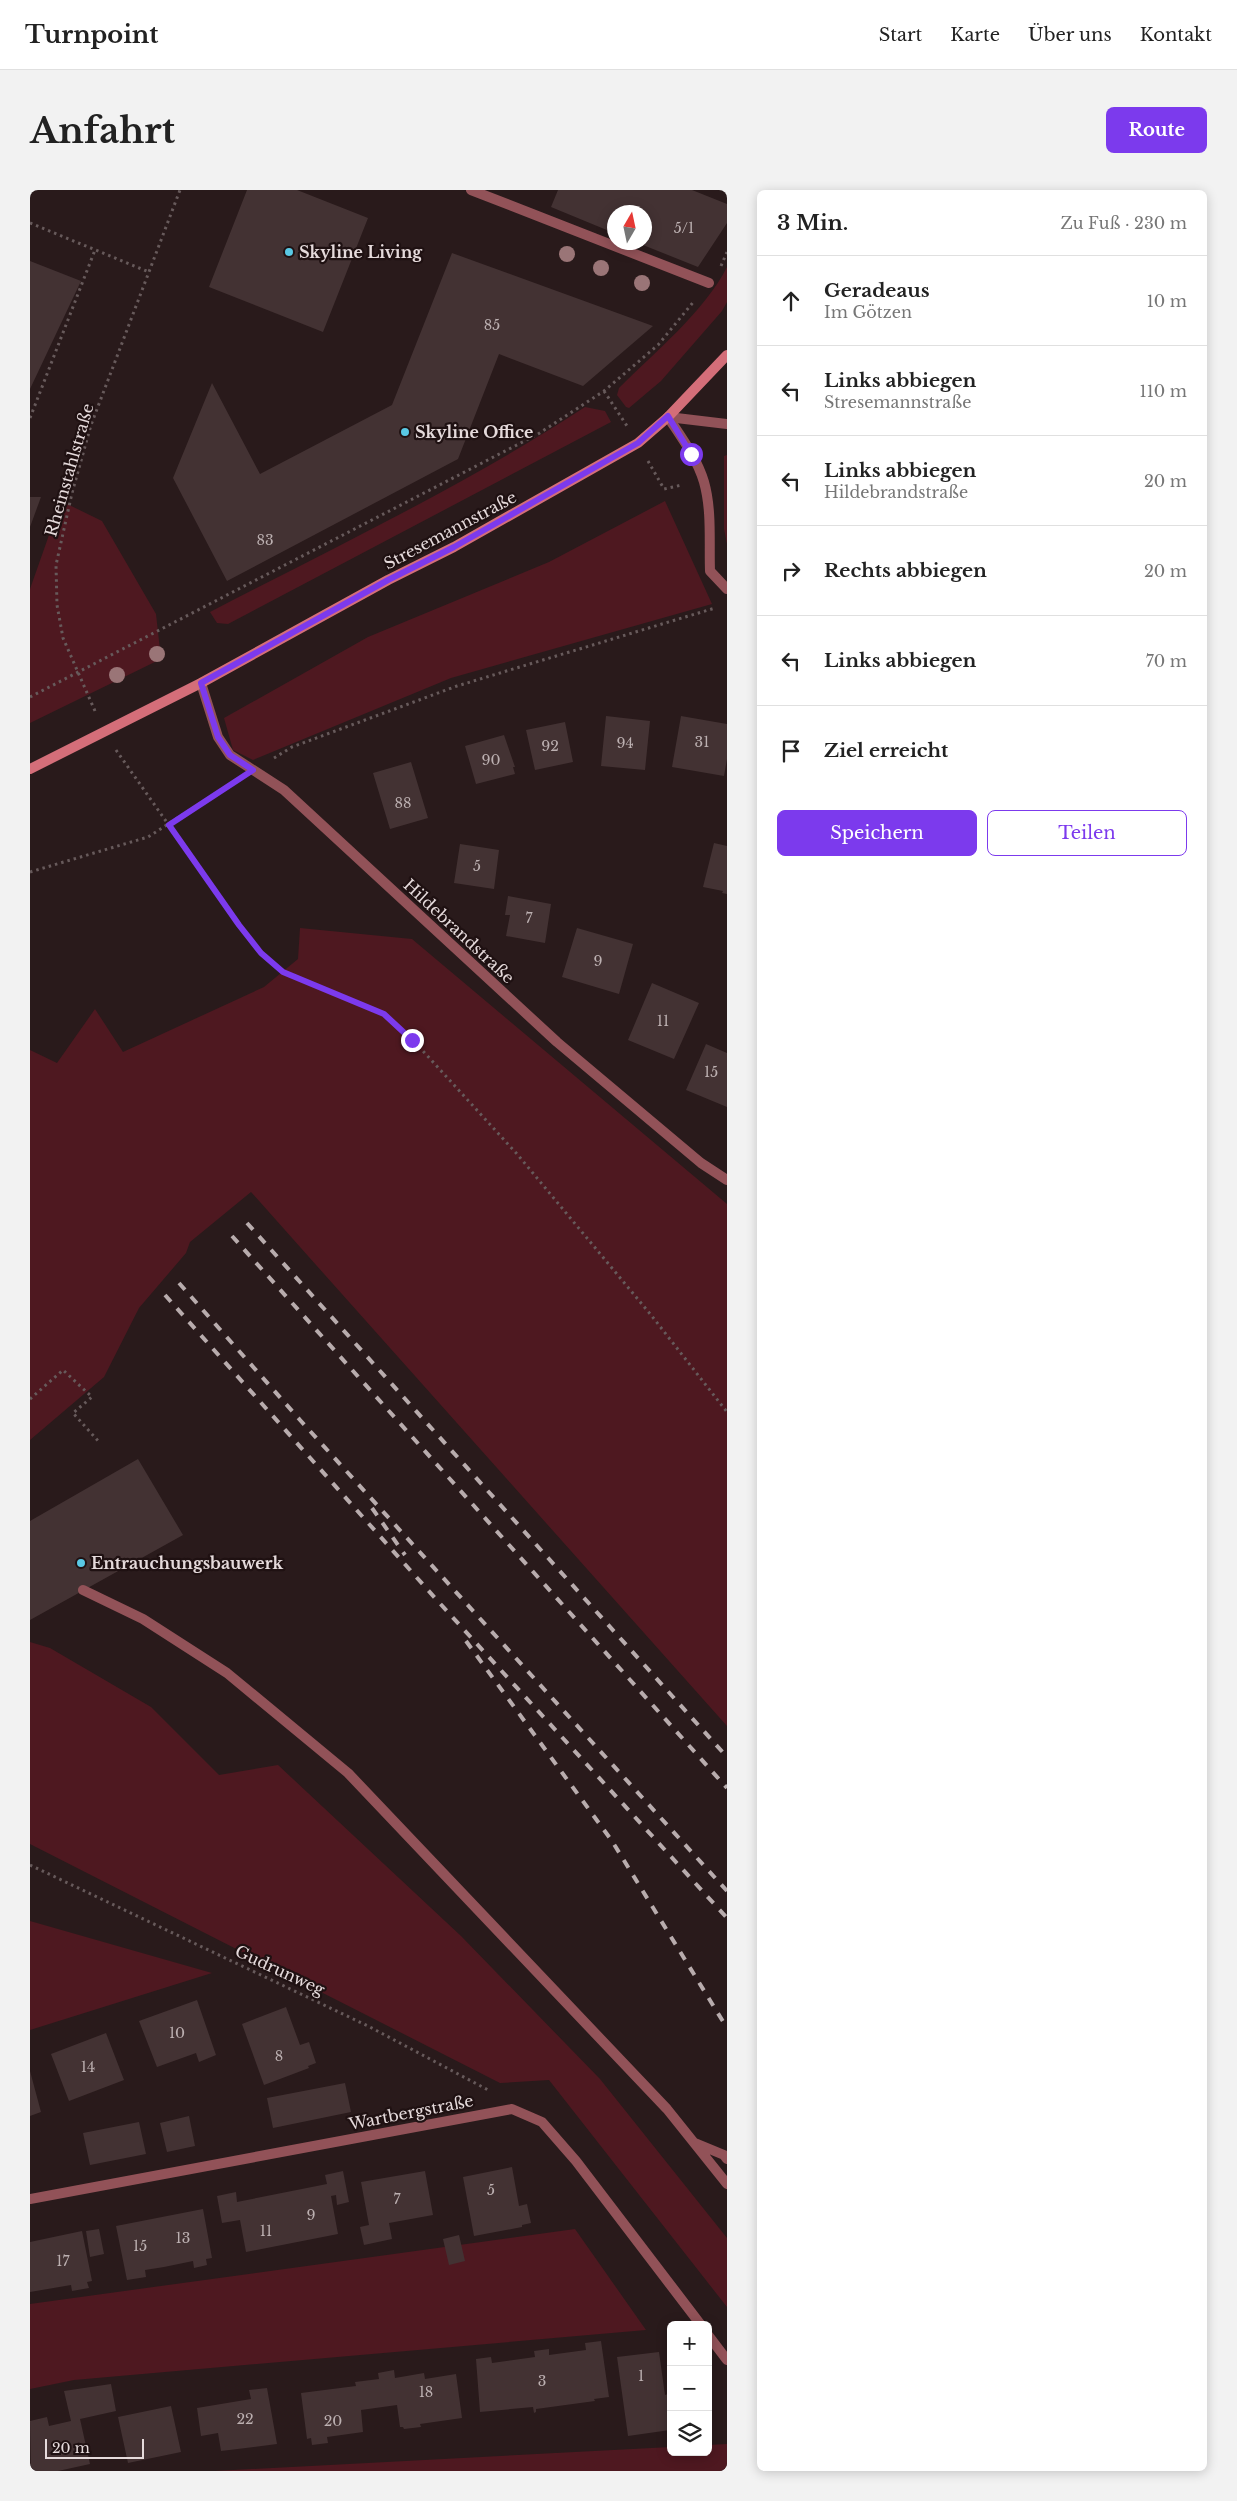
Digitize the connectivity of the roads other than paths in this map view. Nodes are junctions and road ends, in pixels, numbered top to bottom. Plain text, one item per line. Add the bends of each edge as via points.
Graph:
1 (471, 190) edge
2 (709, 283) road end
3 (727, 355) edge
4 (668, 416) junction
5 (727, 424) edge
6 (727, 589) edge
7 (201, 683) junction
8 (30, 769) edge
9 (727, 1180) edge
10 (83, 1590) dead end
11 (693, 2142) junction
12 (727, 2159) edge
13 (727, 2184) edge
14 (30, 2199) edge
15 (698, 2321) edge
16 (712, 2340) edge
17 (727, 2360) edge

1 - 2 street
3 - 4 main road, Stresemannstraße
4 - 5 street
4 - 6 street via 703,480 709,508 710,571
4 - 7 main road, Stresemannstraße via 638,443 454,547
7 - 8 main road, Stresemannstraße
7 - 9 street, Hildebrandstraße via 218,737 230,755 284,790 557,1042 701,1163
10 - 11 street via 143,1619 227,1673 348,1774 667,2109
11 - 12 street via 724,2154
11 - 13 street
14 - 15 street, Wartbergstraße via 512,2109 542,2122 576,2161
16 - 17 street

